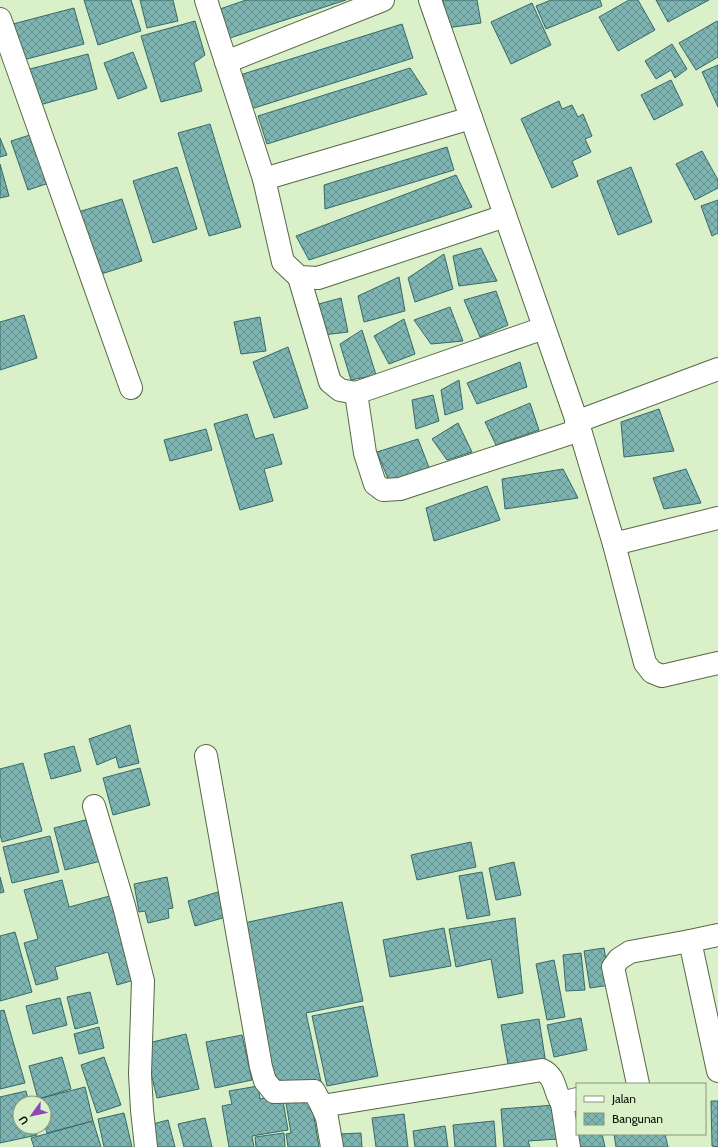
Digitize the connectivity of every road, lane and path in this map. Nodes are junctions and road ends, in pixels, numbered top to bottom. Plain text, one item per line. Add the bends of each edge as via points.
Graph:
1 (206, 0) edge
2 (383, 0) edge
3 (430, 0) edge
4 (0, 19) edge
5 (226, 62) junction
6 (471, 118) junction
7 (264, 179) junction
8 (505, 216) junction
9 (299, 277) junction
10 (544, 328) junction
11 (718, 369) edge
12 (131, 388) dead end
13 (356, 393) junction
14 (578, 426) junction
15 (718, 518) edge
16 (614, 544) junction
17 (718, 663) edge
18 (206, 756) dead end
19 (94, 806) dead end
20 (718, 935) edge
21 (690, 941) junction
22 (718, 1071) edge
23 (638, 1083) edge
24 (570, 1101) edge
25 (322, 1106) junction
26 (146, 1147) edge
27 (332, 1147) edge
28 (569, 1147) edge

1 - 5 street
2 - 5 street
3 - 6 street
4 - 12 street
5 - 7 street
6 - 7 street
6 - 8 street
7 - 9 street via 283,262
8 - 9 street via 318,278
8 - 10 street
9 - 13 street via 330,382 340,390
10 - 13 street
10 - 14 street
11 - 14 street
13 - 14 street via 365,453 375,484 383,490 400,489
14 - 16 street
15 - 16 street
16 - 17 street via 645,663 652,672 662,676
18 - 25 street via 265,1081 274,1092 314,1091
19 - 26 street via 143,981 140,1074
20 - 21 street
21 - 22 street
21 - 23 street via 630,952 619,959 613,967
24 - 25 street via 558,1098 551,1076 542,1070
24 - 28 street
25 - 27 street via 327,1118

